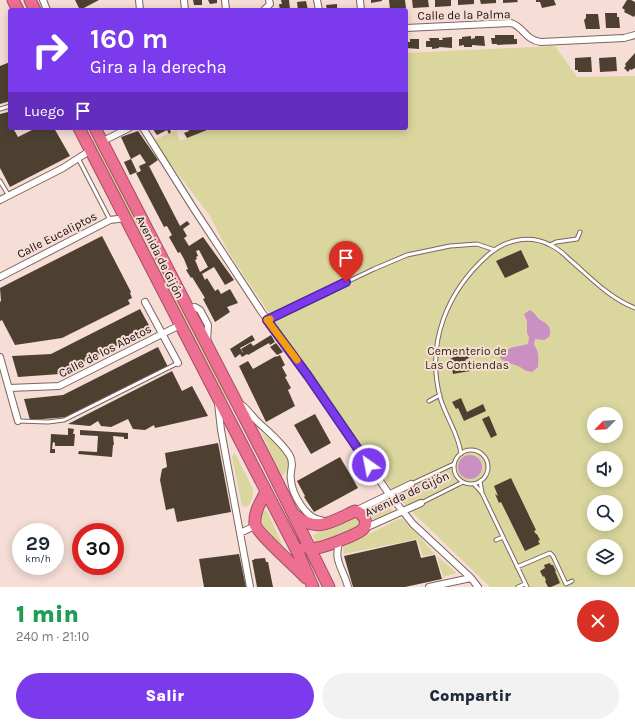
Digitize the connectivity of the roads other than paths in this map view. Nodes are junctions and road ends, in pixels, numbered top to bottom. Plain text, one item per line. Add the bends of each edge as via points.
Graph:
1 (408, 28) edge
2 (635, 35) edge
3 (80, 130) edge
4 (96, 130) edge
5 (125, 130) edge
6 (144, 130) edge
7 (101, 142) junction
8 (91, 150) junction
9 (78, 158) junction
10 (0, 181) edge
11 (9, 196) junction
12 (0, 200) edge
13 (126, 218) junction
14 (110, 220) junction
15 (580, 232) dead end
16 (550, 245) junction
17 (495, 250) junction
18 (0, 277) edge
19 (145, 302) dead end
20 (635, 308) edge
21 (267, 320) junction
22 (180, 325) junction
23 (163, 334) junction
24 (0, 357) edge
25 (178, 363) joint
26 (9, 388) junction
27 (440, 395) junction
28 (218, 398) junction
29 (235, 400) junction
30 (429, 401) dead end
31 (18, 421) joint
32 (241, 443) junction
33 (460, 446) junction
34 (466, 451) junction
35 (461, 454) junction
36 (454, 464) junction
37 (480, 481) junction
38 (463, 482) junction
39 (412, 484) joint
40 (474, 484) junction
41 (266, 492) junction
42 (482, 493) junction
43 (389, 494) junction
44 (420, 503) joint
45 (355, 510) junction
46 (402, 511) junction
47 (293, 513) junction
48 (332, 521) junction
49 (255, 526) junction
50 (362, 530) junction
51 (240, 532) junction
52 (503, 537) junction
53 (496, 540) dead end
54 (339, 541) junction
55 (307, 544) junction
56 (517, 567) junction
57 (322, 570) junction
58 (470, 578) junction
59 (572, 581) dead end
60 (314, 585) edge
61 (526, 585) edge
62 (250, 587) edge
63 (329, 587) edge
64 (348, 587) edge
65 (429, 587) edge
66 (478, 587) edge
67 (518, 587) edge

1 - 2 street, Calle de la Palma via 511,23 516,24 529,38 541,42 624,38
3 - 8 highway, Avenida de Gijón
4 - 7 highway, Avenida de Gijón
5 - 7 street
6 - 21 street
7 - 29 highway, Avenida de Gijón
8 - 9 street
8 - 13 highway, Avenida de Gijón
9 - 11 street
9 - 14 lane
10 - 11 lane
11 - 12 street
13 - 14 street, Calle Eucaliptos
13 - 22 highway, Avenida de Gijón
14 - 18 street, Calle Eucaliptos
15 - 16 lane via 577,239
16 - 17 lane via 520,239
16 - 20 lane via 603,289
17 - 21 lane via 478,244 450,246 407,256
17 - 27 lane via 463,282 452,298 443,321 437,347 436,371
19 - 23 street, Calle de los Abetos
21 - 43 street via 313,382
22 - 23 street, Calle de los Abetos
22 - 28 highway, Avenida de Gijón
23 - 25 street, Calle de los Abetos
23 - 26 street, Calle de los Abetos via 59,386
24 - 26 street
25 - 31 lane via 64,420
26 - 31 street
27 - 30 lane
27 - 33 lane via 444,411
28 - 32 highway, Avenida de Gijón
28 - 51 street, Avenida de Gijón via 221,430
29 - 47 highway, Avenida de Gijón
29 - 48 street, Avenida de Gijón via 246,408 290,455 290,480 305,511 318,520
32 - 41 highway, Avenida de Gijón
32 - 55 highway via 252,454 294,536
33 - 34 lane
33 - 35 lane
34 - 35 lane
34 - 37 lane via 477,451 487,461 487,474
35 - 36 lane
36 - 38 lane via 456,475
36 - 39 lane, Avenida de Gijón
37 - 40 lane
37 - 42 lane
38 - 40 lane
38 - 44 lane, Avenida de Gijón
39 - 43 street, Avenida de Gijón
40 - 42 lane
41 - 49 highway via 256,510
41 - 60 highway, Avenida de Gijón
42 - 52 lane
43 - 45 street, Avenida de Gijón
43 - 46 street
44 - 46 street, Avenida de Gijón
45 - 48 highway
45 - 50 highway via 360,512 365,520
46 - 50 street, Avenida de Gijón
46 - 58 street
47 - 48 highway via 308,524
47 - 55 highway, Avenida de Gijón
48 - 55 highway via 312,532
49 - 51 street
49 - 60 highway via 262,536
50 - 54 highway
51 - 62 street, Avenida de Gijón
52 - 53 lane
52 - 56 lane
54 - 55 highway via 317,548
54 - 57 highway via 325,553
54 - 64 street via 338,562
55 - 57 highway, Avenida de Gijón
55 - 60 highway via 302,551 316,581
56 - 59 lane via 550,553 566,584
56 - 61 lane
57 - 63 highway, Avenida de Gijón
58 - 65 street
58 - 66 street
61 - 67 lane

